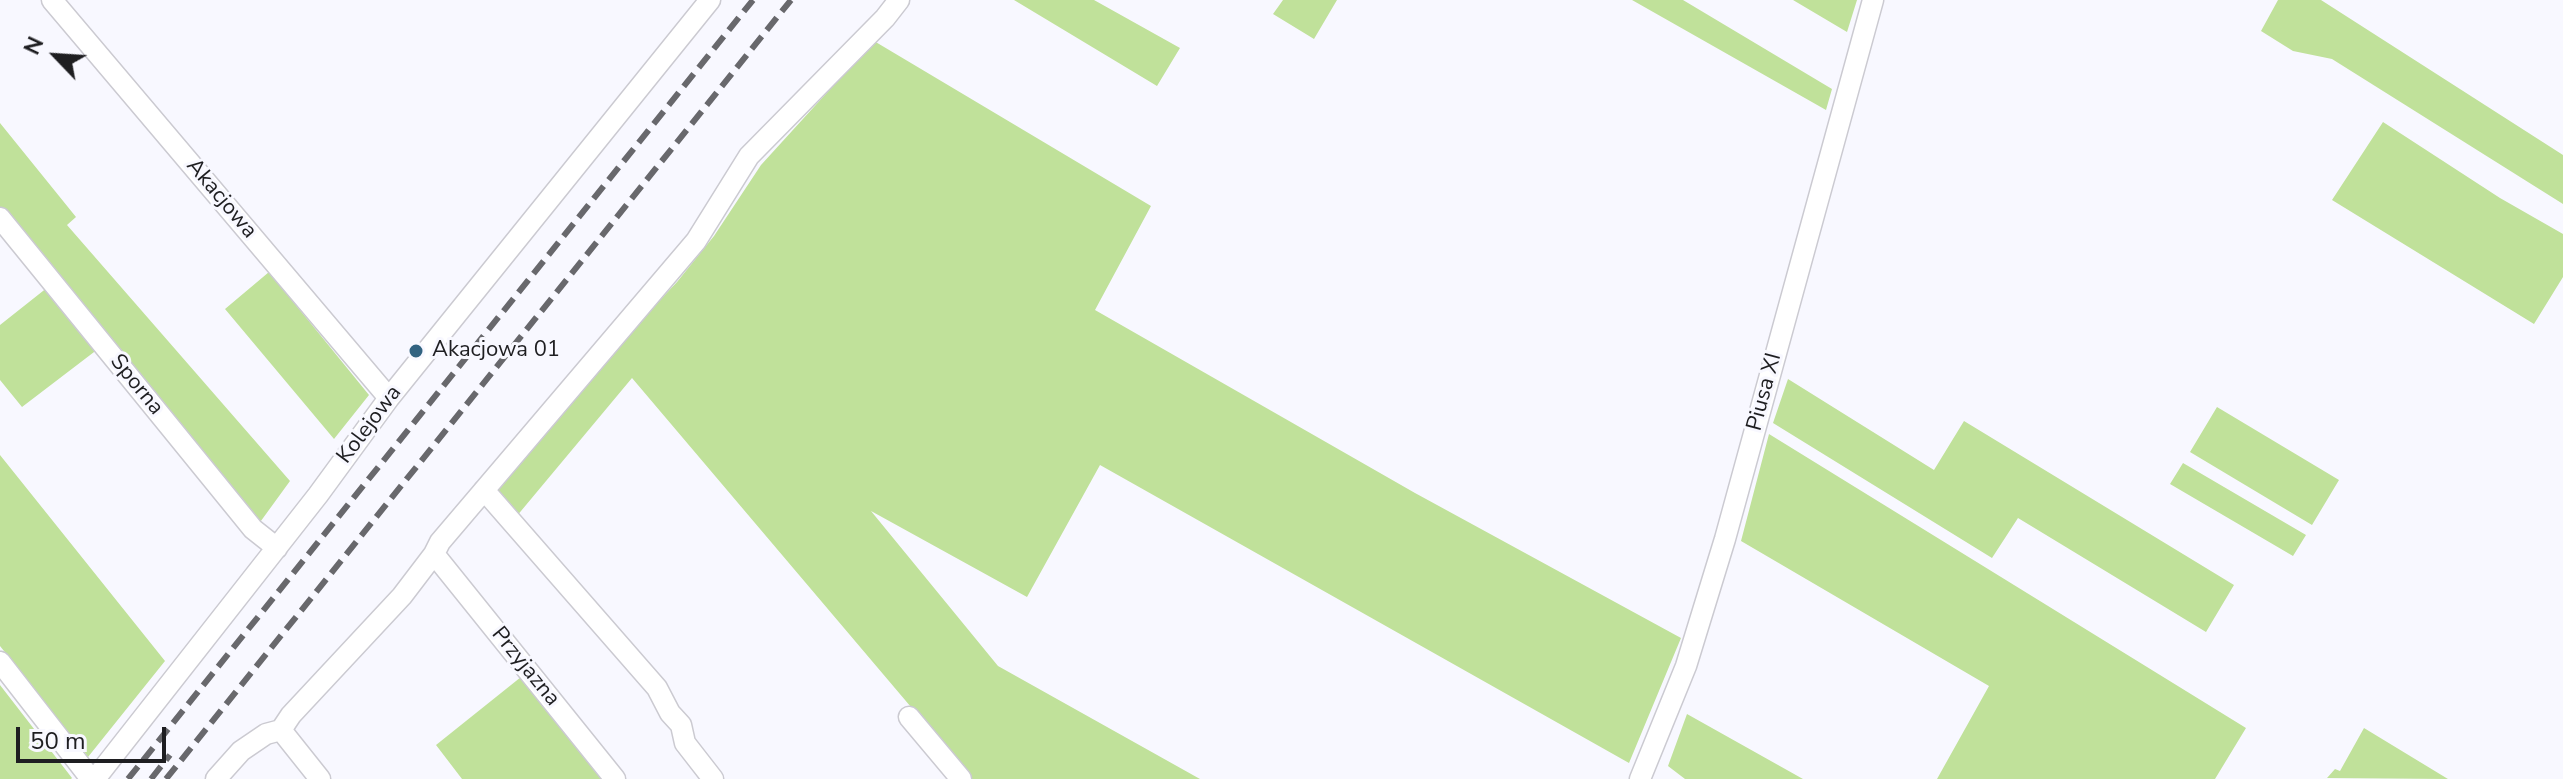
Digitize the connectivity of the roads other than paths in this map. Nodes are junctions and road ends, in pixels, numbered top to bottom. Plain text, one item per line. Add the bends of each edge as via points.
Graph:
1 (52, 0) edge
2 (710, 0) edge
3 (899, 0) edge
4 (1873, 0) edge
5 (0, 218) edge
6 (389, 398) junction
7 (484, 490) junction
8 (277, 548) junction
9 (434, 554) junction
10 (0, 662) edge
11 (909, 717) dead end
12 (281, 730) junction
13 (1647, 776) edge
14 (93, 779) edge
15 (216, 779) edge
16 (320, 779) edge
17 (615, 779) edge
18 (713, 779) edge
19 (961, 779) edge

1 - 6 street, Akacjowa
2 - 6 street, Kolejowa
3 - 7 street via 749,156 696,241
4 - 13 street, Piusa XI via 1725,539
5 - 8 street, Sporna via 253,529
6 - 8 street, Kolejowa
7 - 9 street
7 - 18 street via 657,688 681,725 685,743
8 - 14 street, Kolejowa
9 - 12 street
9 - 17 street, Przyjazna
10 - 14 street
11 - 19 street
12 - 15 street via 241,751
12 - 16 street

